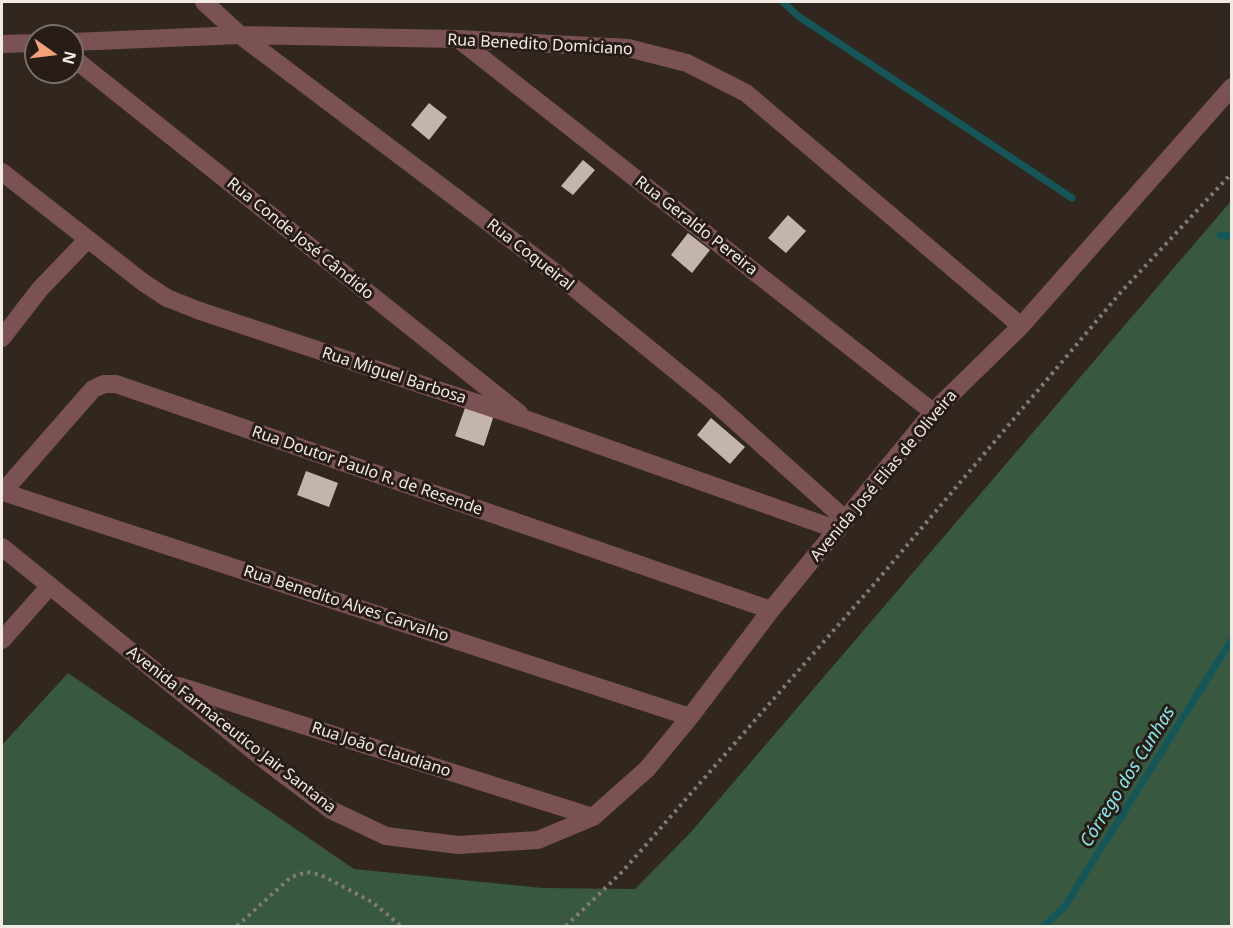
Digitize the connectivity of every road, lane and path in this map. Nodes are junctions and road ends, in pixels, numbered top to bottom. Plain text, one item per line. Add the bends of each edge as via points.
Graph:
1 (204, 2) edge
2 (240, 35) junction
3 (458, 39) junction
4 (84, 42) edge
5 (24, 43) edge
6 (2, 44) edge
7 (84, 67) edge
8 (1232, 87) edge
9 (2, 172) edge
10 (1232, 173) edge
11 (88, 239) junction
12 (1021, 326) junction
13 (2, 338) edge
14 (933, 412) junction
15 (528, 420) junction
16 (2, 492) edge
17 (842, 525) junction
18 (2, 547) edge
19 (49, 587) junction
20 (771, 610) junction
21 (2, 640) edge
22 (169, 683) junction
23 (690, 717) junction
24 (593, 817) junction
25 (237, 927) edge
26 (401, 927) edge
27 (566, 927) edge

1 - 2 street, Rua Coqueiral
2 - 3 street, Rua Benedito Domiciano
2 - 4 street, Rua Benedito Domiciano
2 - 17 street, Rua Coqueiral via 557,274 713,401
3 - 12 street, Rua Benedito Domiciano via 628,48 687,63 746,93
3 - 14 street, Rua Geraldo Pereira
5 - 6 street
7 - 15 street, Rua Conde José Cândido
8 - 12 street, Avenida José Elias de Oliveira
9 - 11 street, Rua Miguel Barbosa
10 - 27 path via 1121,292 876,582 623,871
11 - 13 street
11 - 15 street, Rua Miguel Barbosa via 167,298
12 - 14 street, Avenida José Elias de Oliveira
14 - 17 street, Avenida José Elias de Oliveira
15 - 17 street, Rua Miguel Barbosa
16 - 20 street, Rua Doutor Paulo R. de Resende via 93,389 116,384
16 - 23 street, Rua Benedito Alves Carvalho
17 - 20 street, Avenida José Elias de Oliveira
18 - 19 street, Avenida Farmaceutico Jair Santana
19 - 21 street
19 - 22 street, Avenida Farmaceutico Jair Santana
20 - 23 street, Avenida José Elias de Oliveira
22 - 24 street, Rua João Claudiano
22 - 24 street, Avenida Farmaceutico Jair Santana via 330,810 386,837 458,845 538,840
23 - 24 street, Avenida José Elias de Oliveira via 646,769
25 - 26 path via 291,877 307,872 321,875 372,902

